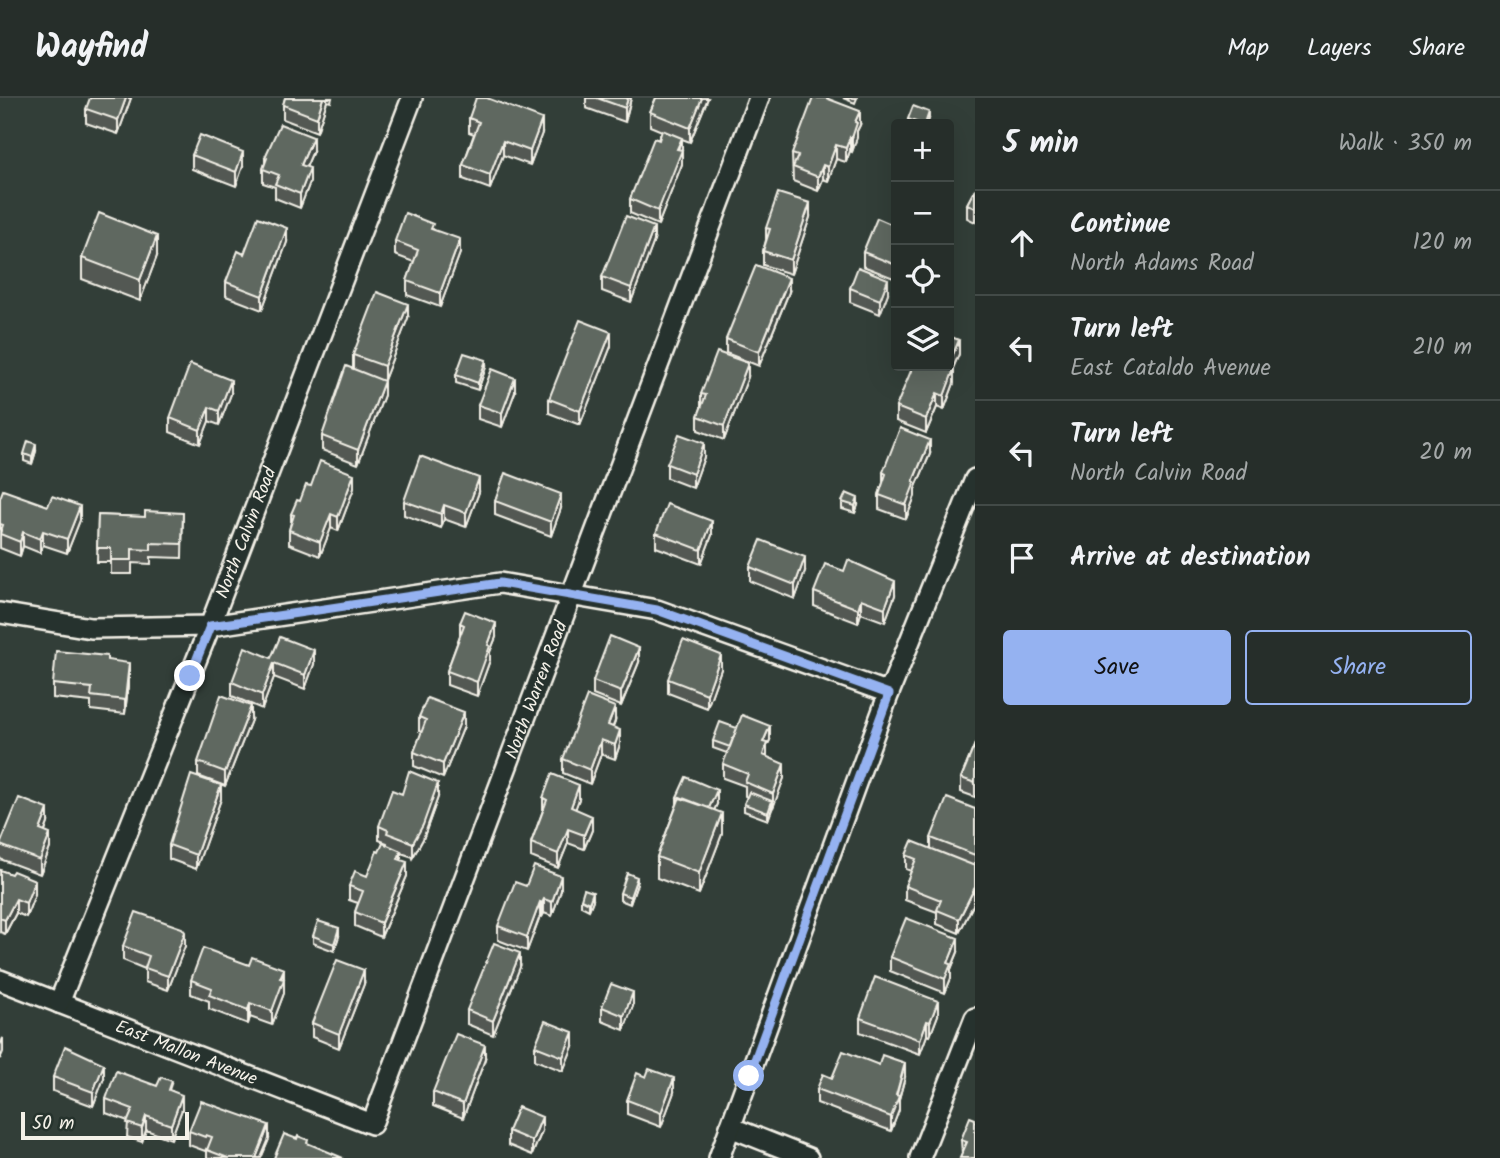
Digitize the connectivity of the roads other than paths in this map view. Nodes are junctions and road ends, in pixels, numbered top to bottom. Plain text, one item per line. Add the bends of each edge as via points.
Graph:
1 (412, 98) edge
2 (759, 98) edge
3 (975, 480) edge
4 (571, 595) junction
5 (0, 613) edge
6 (210, 626) junction
7 (889, 694) junction
8 (0, 980) edge
9 (59, 1003) junction
10 (975, 1018) edge
11 (372, 1124) joint
12 (730, 1127) junction
13 (719, 1158) edge
14 (808, 1158) edge
15 (920, 1158) edge

1 - 6 street, North Calvin Road
2 - 4 street, North Warren Road
3 - 7 street
4 - 6 street via 500,583
4 - 7 street via 657,610
4 - 11 street, North Warren Road
5 - 6 street via 91,628
6 - 9 street, North Calvin Road
7 - 12 street
8 - 9 street, East Mallon Avenue
9 - 11 street, East Mallon Avenue
10 - 15 street
12 - 13 street
12 - 14 street

